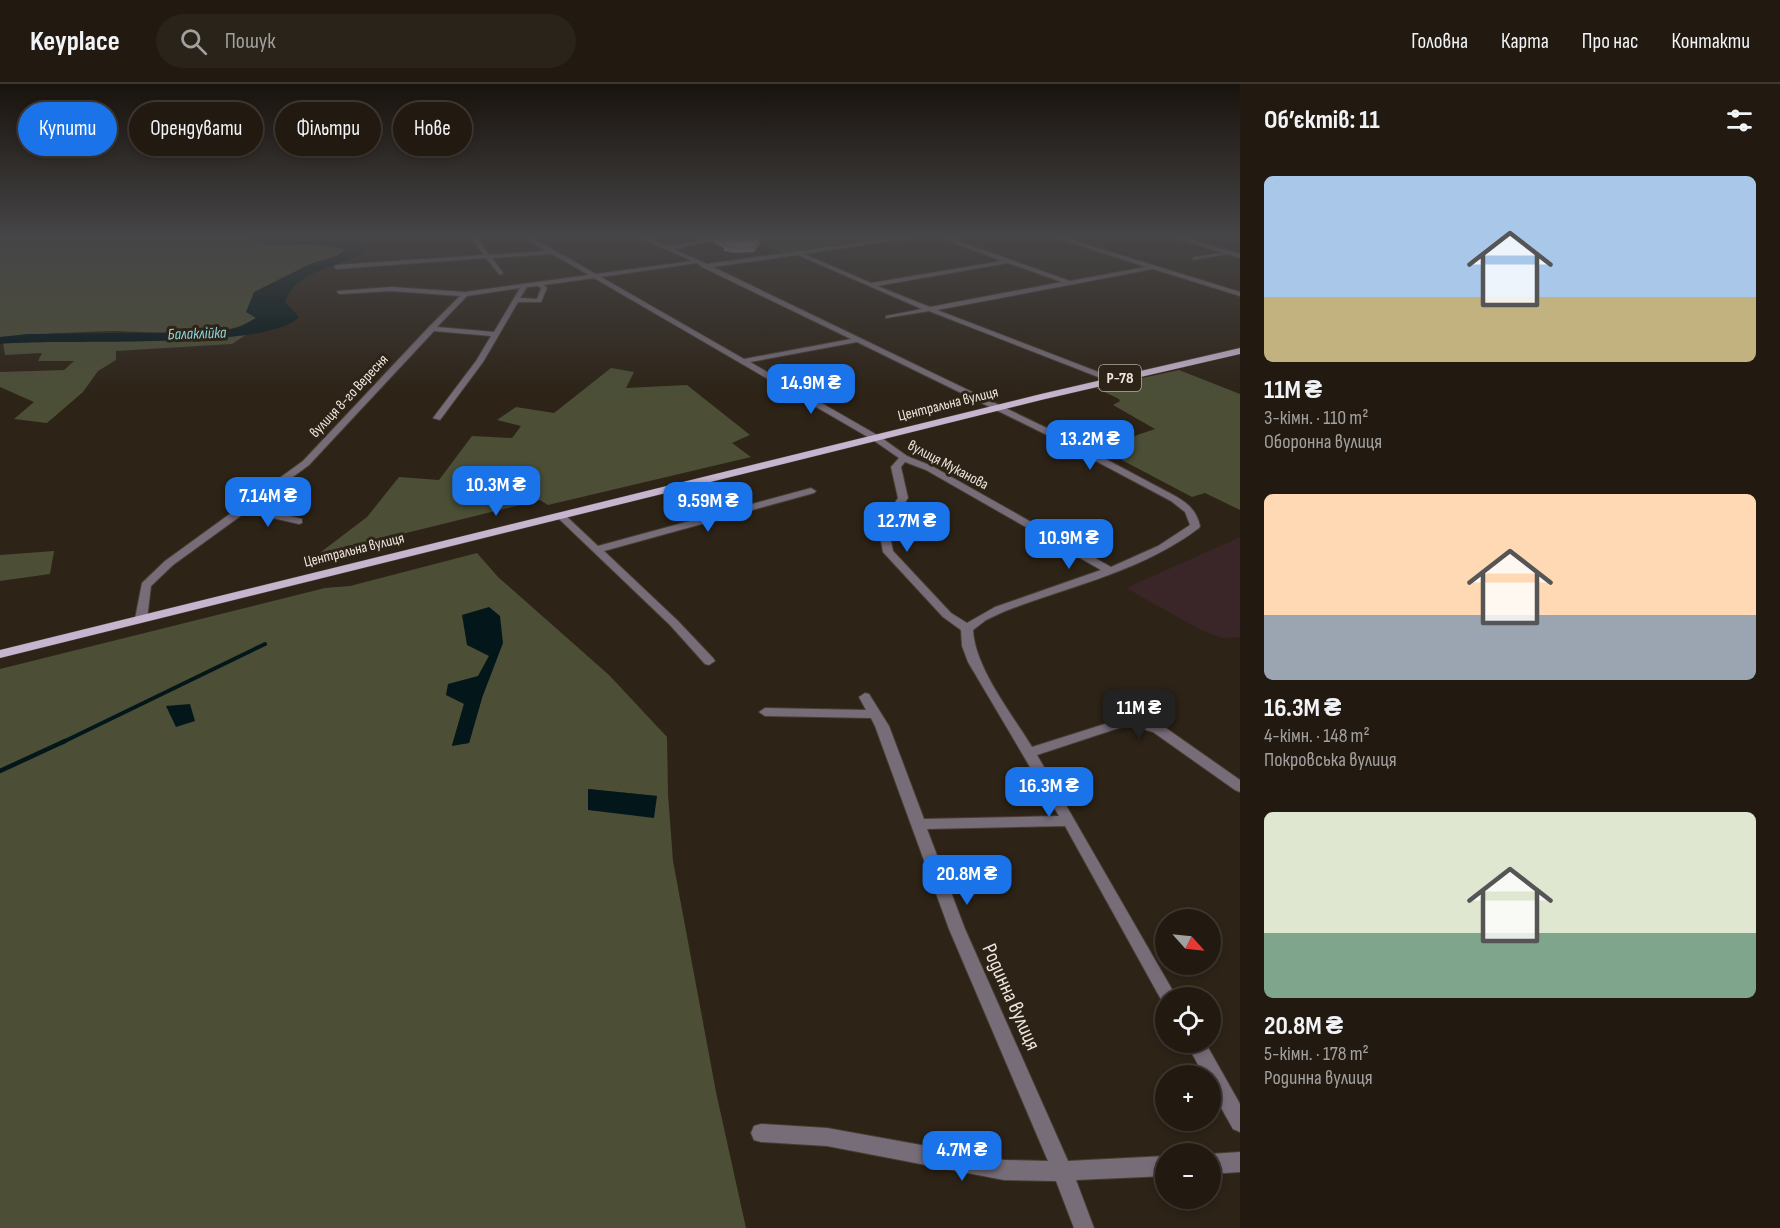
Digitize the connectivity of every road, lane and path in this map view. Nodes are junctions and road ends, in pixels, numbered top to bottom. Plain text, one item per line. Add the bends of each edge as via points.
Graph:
1 (384, 289) edge
2 (397, 289) edge
3 (504, 289) edge
4 (523, 289) edge
5 (543, 289) edge
6 (617, 289) edge
7 (752, 289) edge
8 (881, 289) edge
9 (1036, 289) edge
10 (1225, 289) edge
11 (340, 292) dead end
12 (465, 294) junction
13 (1240, 294) edge
14 (516, 300) junction
15 (930, 309) junction
16 (888, 317) dead end
17 (430, 329) junction
18 (497, 334) junction
19 (856, 340) junction
20 (1240, 351) edge
21 (743, 361) junction
22 (1111, 380) junction
23 (1000, 409) junction
24 (437, 418) dead end
25 (876, 438) junction
26 (904, 458) junction
27 (811, 491) dead end
28 (243, 507) junction
29 (562, 517) junction
30 (299, 521) dead end
31 (598, 549) junction
32 (1110, 571) junction
33 (141, 619) junction
34 (967, 629) junction
35 (0, 654) edge
36 (709, 661) dead end
37 (865, 697) dead end
38 (765, 712) dead end
39 (875, 714) junction
40 (1029, 753) junction
41 (1240, 787) edge
42 (1069, 821) junction
43 (918, 824) junction
44 (1163, 987) edge
45 (1201, 1053) edge
46 (1240, 1123) edge
47 (761, 1133) dead end
48 (1240, 1162) edge
49 (1221, 1163) edge
50 (1155, 1167) edge
51 (1062, 1171) junction
52 (1084, 1228) edge

1 - 11 street
2 - 12 street
3 - 12 street
4 - 14 street
5 - 14 street via 539,301
6 - 21 street, вулиця Муканова
7 - 19 street
8 - 15 street
9 - 15 street
10 - 13 street
12 - 17 street, вулиця 8-го Вересня
14 - 18 street
15 - 16 street
15 - 22 street
17 - 18 street
17 - 28 street, вулиця 8-го Вересня via 306,463
18 - 24 street
19 - 21 street
19 - 23 street
20 - 22 main road, Центральна вулиця / Р-78
21 - 25 street, вулиця Муканова
22 - 23 main road, Центральна вулиця / Р-78
23 - 25 main road, Центральна вулиця / Р-78
23 - 32 street via 1174,499 1194,517 1195,526 1186,534
25 - 26 street, вулиця Муканова
25 - 29 main road, Центральна вулиця / Р-78
26 - 32 street, вулиця Муканова via 929,468
26 - 34 street via 896,467 903,498 897,507 900,517 886,540 888,552 947,615
27 - 31 street
28 - 30 street
28 - 33 street, вулиця 8-го Вересня via 146,585
29 - 31 street
29 - 33 main road, Центральна вулиця / Р-78
31 - 36 street
32 - 34 street via 1000,609
33 - 35 main road, Центральна вулиця / Р-78
34 - 40 street via 974,662
37 - 39 street, Родинна вулиця
38 - 39 street
39 - 43 street, Родинна вулиця
40 - 41 street via 1127,721 1158,729
40 - 42 street
42 - 43 street
42 - 44 street
43 - 51 street, Родинна вулиця via 957,928
45 - 46 street
47 - 51 street via 826,1137 1004,1170
48 - 49 street
50 - 51 street
51 - 52 street, Родинна вулиця

